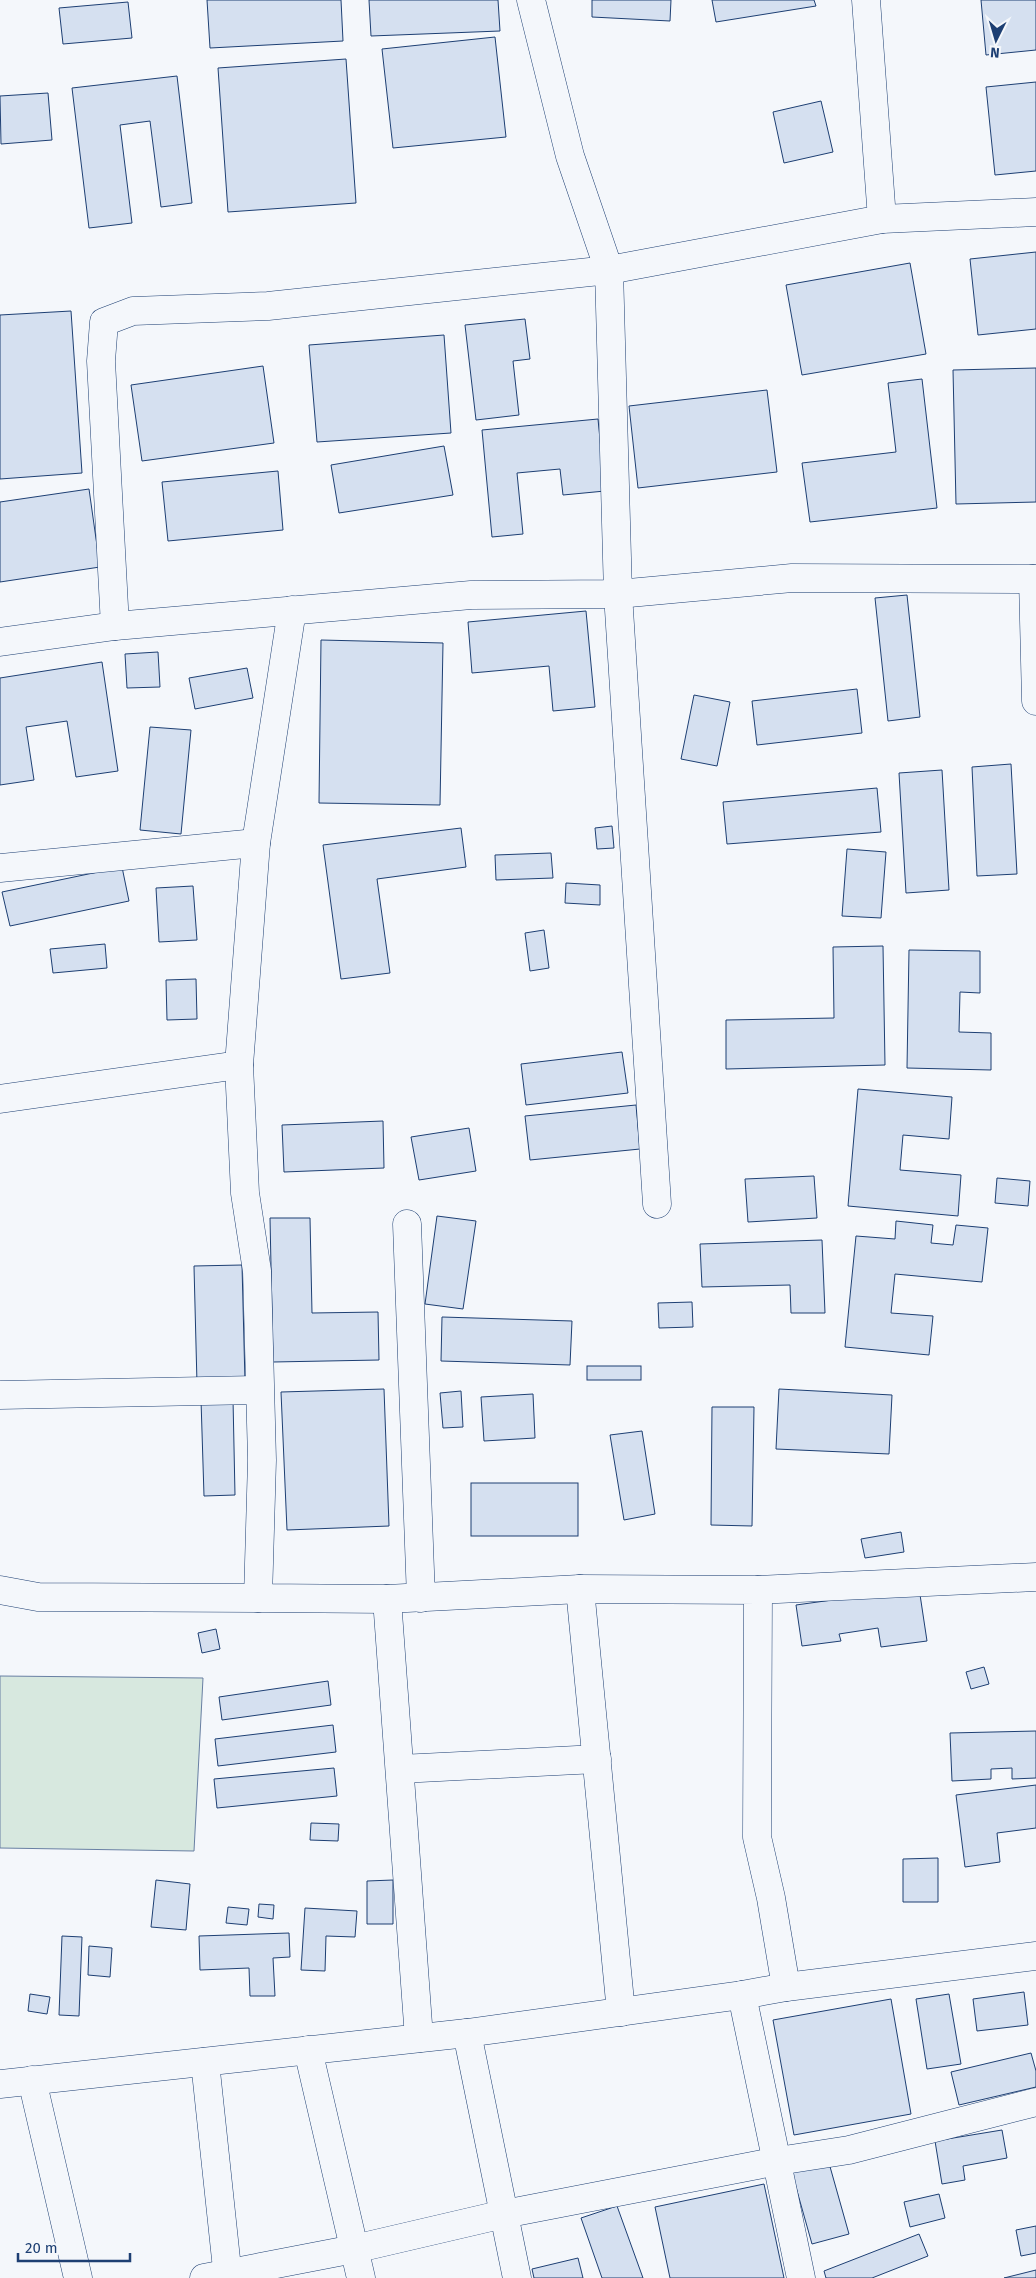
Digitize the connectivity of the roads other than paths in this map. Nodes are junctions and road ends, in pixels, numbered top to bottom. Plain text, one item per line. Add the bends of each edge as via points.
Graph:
1 (531, 0) edge
2 (866, 0) edge
3 (1036, 212) edge
4 (882, 219) junction
5 (609, 270) junction
6 (1034, 579) edge
7 (618, 594) junction
8 (292, 610) junction
9 (115, 626) junction
10 (0, 642) edge
11 (1036, 700) edge
12 (256, 843) junction
13 (0, 868) edge
14 (239, 1065) junction
15 (0, 1099) edge
16 (657, 1204) dead end
17 (408, 1224) dead end
18 (259, 1390) junction
19 (0, 1395) edge
20 (1036, 1577) edge
21 (580, 1589) junction
22 (0, 1590) edge
23 (758, 1590) junction
24 (258, 1598) junction
25 (421, 1598) junction
26 (387, 1599) junction
27 (597, 1759) junction
28 (400, 1769) junction
29 (1036, 1956) edge
30 (786, 1986) junction
31 (742, 1995) junction
32 (621, 2012) junction
33 (467, 2033) junction
34 (419, 2038) junction
35 (308, 2050) junction
36 (205, 2062) junction
37 (32, 2080) junction
38 (0, 2084) edge
39 (1036, 2102) edge
40 (778, 2161) junction
41 (504, 2214) junction
42 (354, 2249) junction
43 (220, 2276) edge
44 (78, 2278) edge
45 (361, 2278) edge
46 (517, 2278) edge
47 (801, 2278) edge

1 - 5 street via 570,156
2 - 4 street
3 - 4 street
4 - 5 street
5 - 7 street
5 - 9 street via 268,306 134,311 104,322 101,361
6 - 7 street via 792,578
6 - 11 street
7 - 8 street via 471,595
7 - 16 street
8 - 9 street
8 - 12 street
9 - 10 street
12 - 13 street
12 - 14 street
14 - 15 street
14 - 18 street via 245,1193 257,1271
17 - 25 street
18 - 19 street
18 - 24 street via 262,1460
20 - 23 street
21 - 23 street
21 - 25 street
21 - 27 street
22 - 24 street via 38,1597
23 - 30 street via 758,1837
24 - 26 street
25 - 26 street
26 - 28 street
27 - 28 street
27 - 32 street
28 - 34 street
29 - 30 street
30 - 31 street
31 - 32 street
31 - 40 street
32 - 33 street
33 - 34 street
33 - 41 street
34 - 35 street
35 - 36 street
35 - 42 street
36 - 37 street
36 - 43 street
37 - 38 street
37 - 44 street
39 - 40 street via 849,2150
40 - 41 street
40 - 47 street
41 - 42 street
41 - 46 street
42 - 43 street
42 - 45 street

